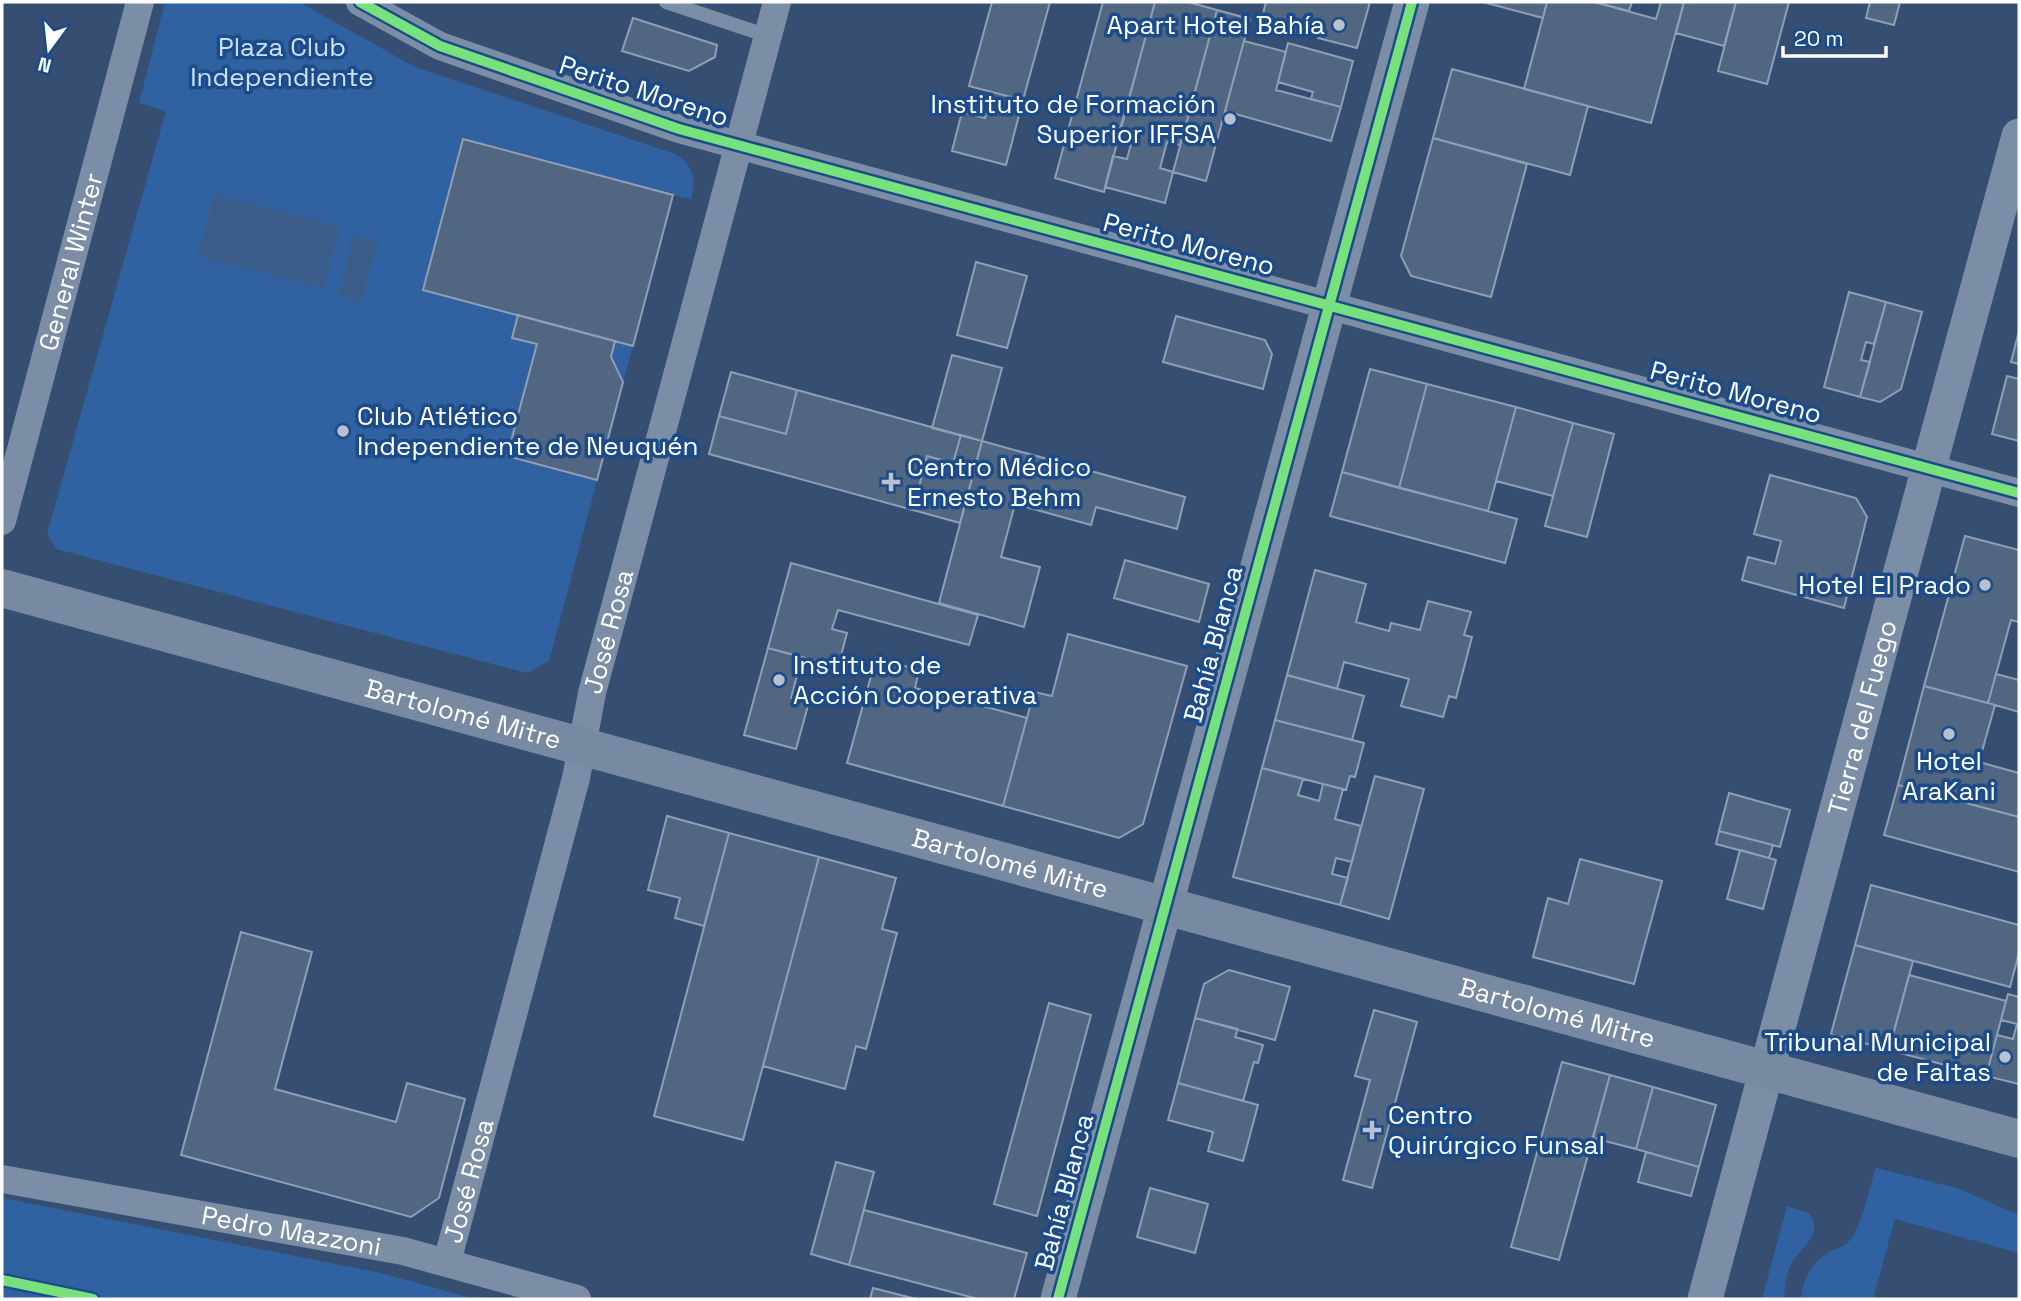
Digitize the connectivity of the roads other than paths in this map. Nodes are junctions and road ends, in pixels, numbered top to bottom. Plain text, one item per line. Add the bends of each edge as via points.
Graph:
1 (140, 2) edge
2 (360, 2) edge
3 (666, 2) edge
4 (777, 2) edge
5 (1412, 2) edge
6 (768, 36) junction
7 (2019, 136) edge
8 (739, 146) junction
9 (1329, 306) junction
10 (1928, 468) junction
11 (2019, 493) edge
12 (2, 522) edge
13 (2, 588) edge
14 (582, 746) junction
15 (1165, 905) junction
16 (1769, 1070) junction
17 (2019, 1139) edge
18 (2, 1179) edge
19 (447, 1262) junction
20 (577, 1299) edge
21 (1058, 1299) edge
22 (1705, 1299) edge

1 - 12 street, General Winter
2 - 8 street, Perito Moreno via 463,55
3 - 6 lane
4 - 6 street, José Rosa
5 - 9 street, Bahía Blanca
6 - 8 street, José Rosa
7 - 10 street, Tierra del Fuego
8 - 9 street, Perito Moreno
8 - 14 street, José Rosa via 592,693
9 - 10 street, Perito Moreno
9 - 15 street, Bahía Blanca
10 - 11 street, Perito Moreno
10 - 16 street, Tierra del Fuego
13 - 14 main road, Bartolomé Mitre
14 - 15 main road, Bartolomé Mitre
14 - 19 street, José Rosa
15 - 16 main road, Bartolomé Mitre
15 - 21 street, Bahía Blanca
16 - 17 main road, Bartolomé Mitre
16 - 22 street, Tierra del Fuego
18 - 19 street, Pedro Mazzoni
19 - 20 street, Pedro Mazzoni

